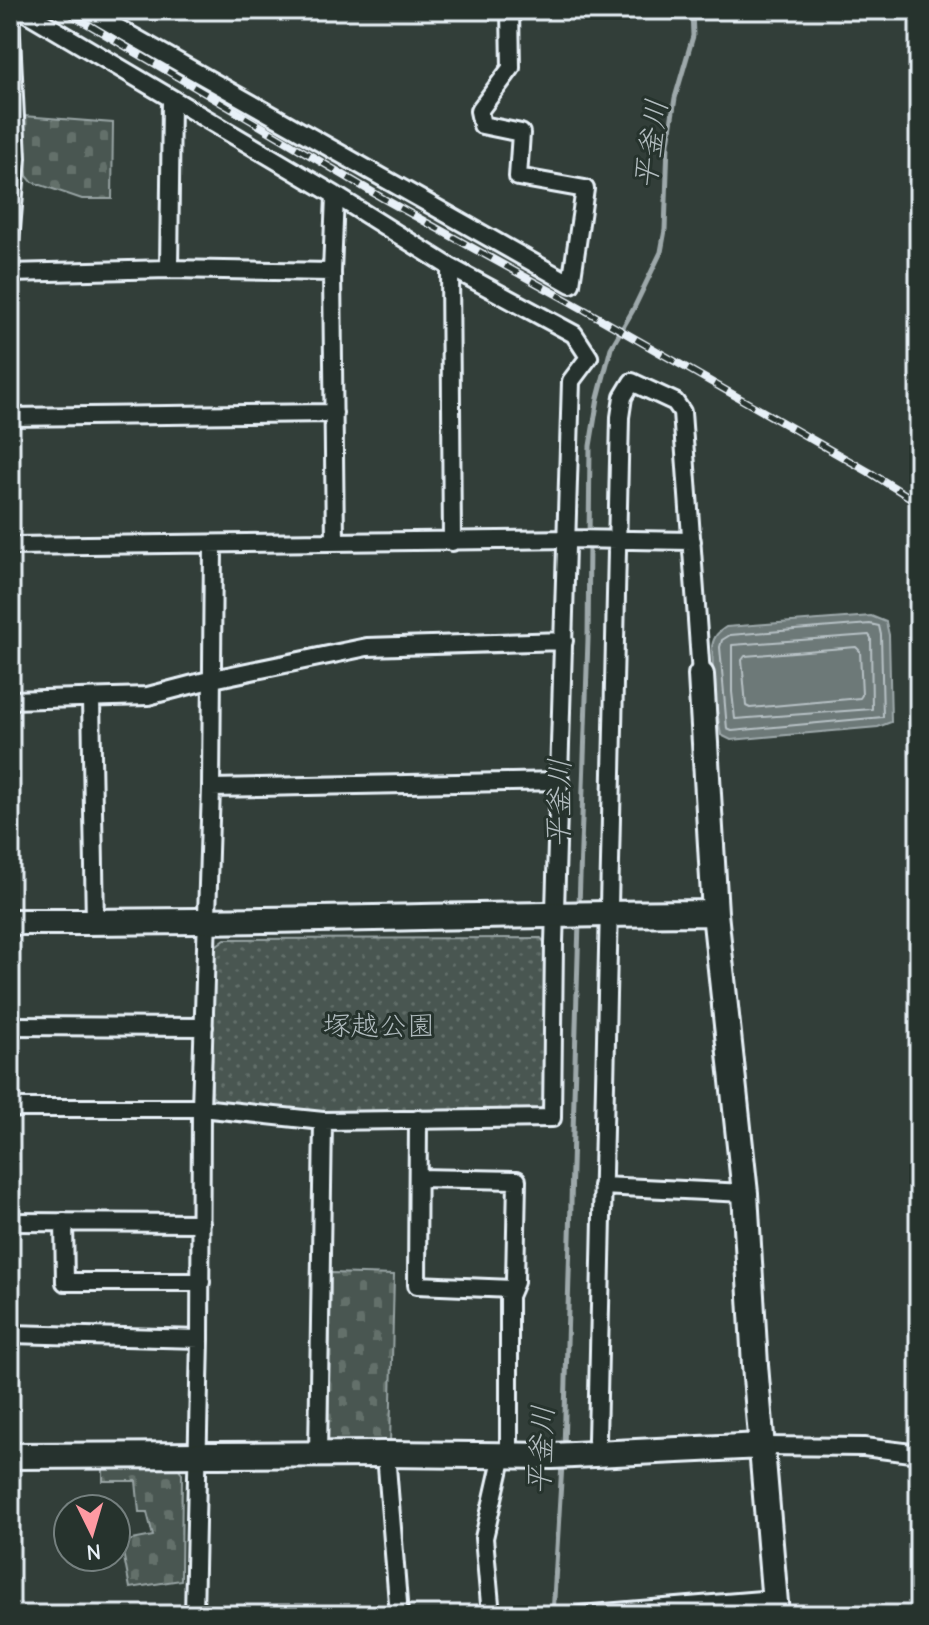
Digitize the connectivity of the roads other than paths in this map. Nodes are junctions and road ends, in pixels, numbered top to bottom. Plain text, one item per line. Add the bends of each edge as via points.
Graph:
1 (22, 10) edge
2 (86, 10) edge
3 (510, 10) edge
4 (10, 16) edge
5 (171, 100) junction
6 (13, 187) edge
7 (335, 195) junction
8 (10, 241) edge
9 (450, 267) junction
10 (169, 269) junction
11 (332, 272) junction
12 (10, 273) edge
13 (334, 413) junction
14 (10, 417) edge
15 (569, 539) junction
16 (615, 539) junction
17 (692, 541) junction
18 (335, 542) junction
19 (452, 542) junction
20 (213, 545) junction
21 (10, 546) edge
22 (564, 641) junction
23 (701, 675) joint
24 (213, 679) junction
25 (91, 699) junction
26 (10, 700) edge
27 (560, 781) junction
28 (211, 788) junction
29 (715, 913) junction
30 (560, 914) junction
31 (603, 914) junction
32 (10, 922) edge
33 (95, 922) junction
34 (207, 922) junction
35 (10, 1026) edge
36 (204, 1027) junction
37 (10, 1108) edge
38 (201, 1108) junction
39 (418, 1119) junction
40 (323, 1121) junction
41 (418, 1178) junction
42 (602, 1186) junction
43 (745, 1193) junction
44 (10, 1222) edge
45 (64, 1222) junction
46 (201, 1223) junction
47 (201, 1282) junction
48 (512, 1289) junction
49 (10, 1334) edge
50 (200, 1339) junction
51 (762, 1446) junction
52 (318, 1454) junction
53 (386, 1454) junction
54 (919, 1454) edge
55 (506, 1455) junction
56 (591, 1455) junction
57 (10, 1456) edge
58 (197, 1456) junction
59 (775, 1607) edge
60 (607, 1614) edge
61 (194, 1615) edge
62 (399, 1615) edge
63 (491, 1615) edge
64 (580, 1615) edge

1 - 5 street
2 - 3 street via 571,284 585,189 518,177 521,133 482,125 479,111 511,68
4 - 6 street via 17,158
5 - 7 street
5 - 10 street
6 - 8 street
7 - 9 street
7 - 11 street
9 - 15 street via 574,334 589,357 571,381
9 - 19 street
10 - 11 street
10 - 12 street
11 - 13 street
13 - 14 street
13 - 18 street
15 - 16 street
15 - 19 street
15 - 22 street
16 - 17 street
16 - 17 street via 620,407 632,382 675,402 682,412
16 - 31 street
17 - 23 street
18 - 19 street
18 - 20 street
20 - 21 street
20 - 24 street
22 - 24 street via 367,647
22 - 27 street
23 - 29 street
24 - 25 street via 148,696
24 - 28 street
25 - 26 street
25 - 33 street
27 - 28 street
27 - 30 street
28 - 34 street
29 - 31 street
29 - 43 street
30 - 31 street
30 - 34 street
30 - 39 street via 552,1118
31 - 42 street
32 - 33 street
33 - 34 street
34 - 36 street
35 - 36 street
36 - 38 street
37 - 38 street
38 - 40 street
38 - 46 street
39 - 40 street
39 - 41 street
40 - 52 street
41 - 48 street via 417,1285
41 - 48 street via 517,1180
42 - 43 street
42 - 56 street via 597,1440
43 - 51 street
44 - 45 street
45 - 46 street
45 - 47 street via 65,1282
46 - 47 street
47 - 50 street
48 - 55 street
49 - 50 street
50 - 58 street
51 - 54 street via 864,1447
51 - 56 street
51 - 59 street
52 - 53 street
52 - 58 street
53 - 55 street
53 - 62 street
55 - 56 street
55 - 63 street via 484,1538
57 - 58 street
58 - 61 street
59 - 60 street
60 - 64 street

